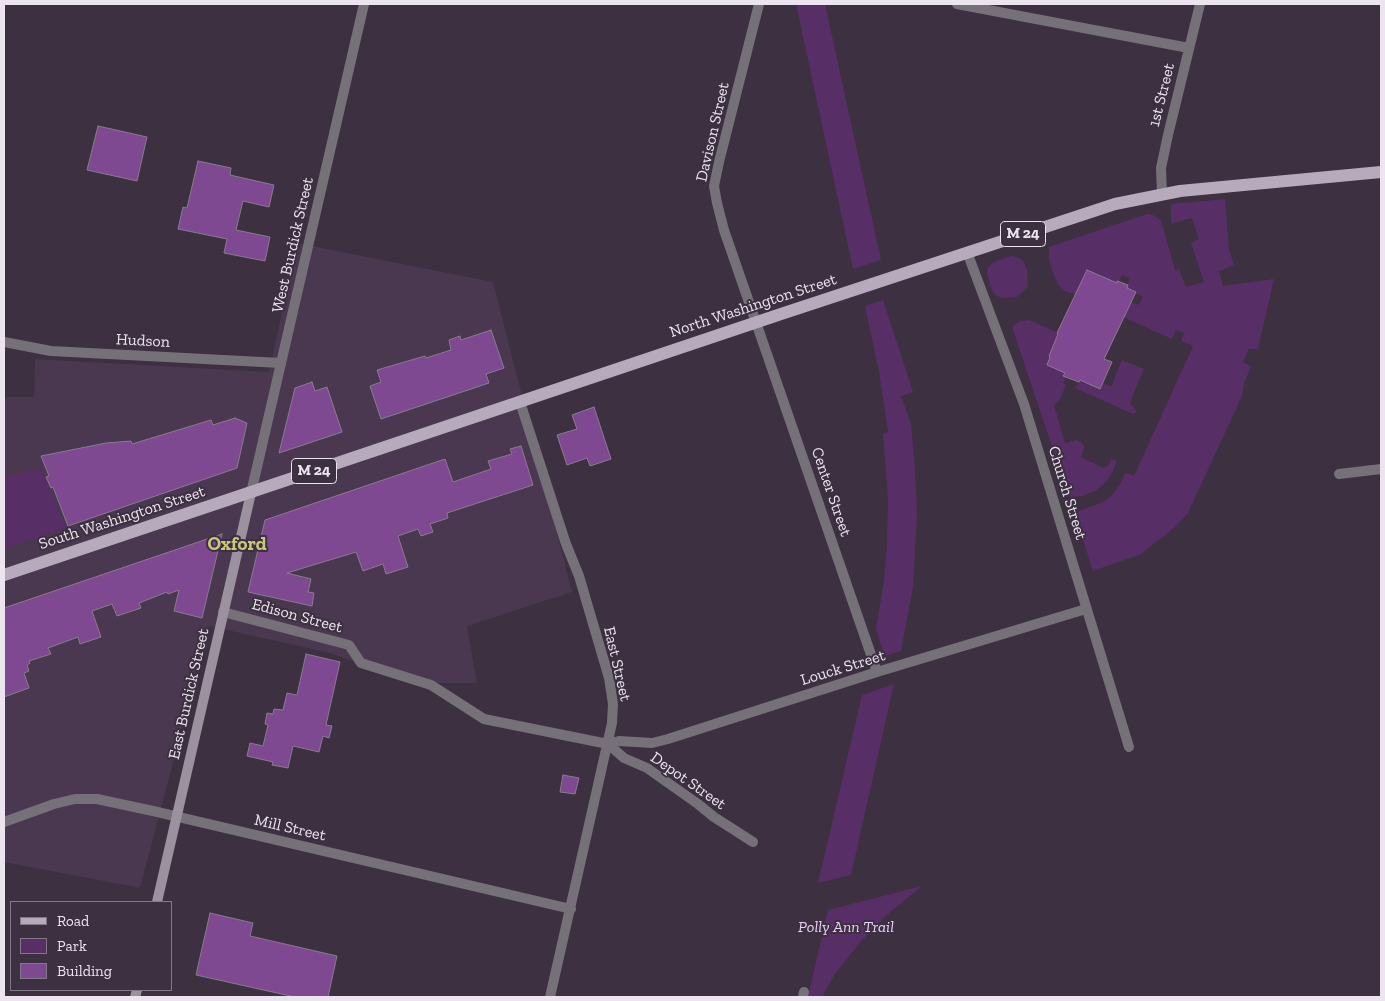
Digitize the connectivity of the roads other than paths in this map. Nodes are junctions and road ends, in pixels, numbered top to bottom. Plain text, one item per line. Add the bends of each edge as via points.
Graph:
1 (364, 4) edge
2 (759, 4) edge
3 (958, 4) edge
4 (1200, 4) edge
5 (1189, 48) junction
6 (1381, 172) edge
7 (1162, 194) junction
8 (967, 252) junction
9 (757, 322) junction
10 (4, 342) edge
11 (281, 363) junction
12 (520, 402) junction
13 (1381, 469) edge
14 (1339, 474) dead end
15 (251, 493) junction
16 (4, 575) edge
17 (1086, 609) junction
18 (223, 612) junction
19 (878, 672) junction
20 (608, 744) junction
21 (1129, 747) dead end
22 (176, 816) junction
23 (4, 822) edge
24 (753, 842) dead end
25 (156, 901) edge
26 (571, 909) junction
27 (550, 997) edge

1 - 11 street, West Burdick Street
2 - 9 street, Davison Street via 714,186 724,230
3 - 5 street
4 - 5 street, 1st Street
5 - 7 street, 1st Street via 1162,168
6 - 7 main road, North Washington Street / M 24
7 - 8 main road, North Washington Street / M 24 via 1115,204
8 - 9 main road, North Washington Street / M 24
8 - 17 street, Church Street via 1024,404
9 - 12 main road, North Washington Street / M 24
9 - 19 street, Center Street
10 - 11 street, Hudson via 51,351
11 - 15 street, West Burdick Street
12 - 15 main road, North Washington Street / M 24
12 - 20 street, East Street via 579,576 609,678 613,704
13 - 14 street
15 - 16 main road, South Washington Street / M 24
15 - 18 main road, East Burdick Street
17 - 19 street, Louck Street
17 - 21 street, Church Street
18 - 20 street, Edison Street via 348,645 361,663 431,685 484,719
18 - 22 main road, East Burdick Street
19 - 20 street, Louck Street via 668,739 652,743 619,741
20 - 24 street, Depot Street via 624,758 647,768 714,818
20 - 26 street, East Street
22 - 23 street, Mill Street via 97,799 75,799
22 - 25 main road, East Burdick Street
22 - 26 street, Mill Street
26 - 27 street, East Street

